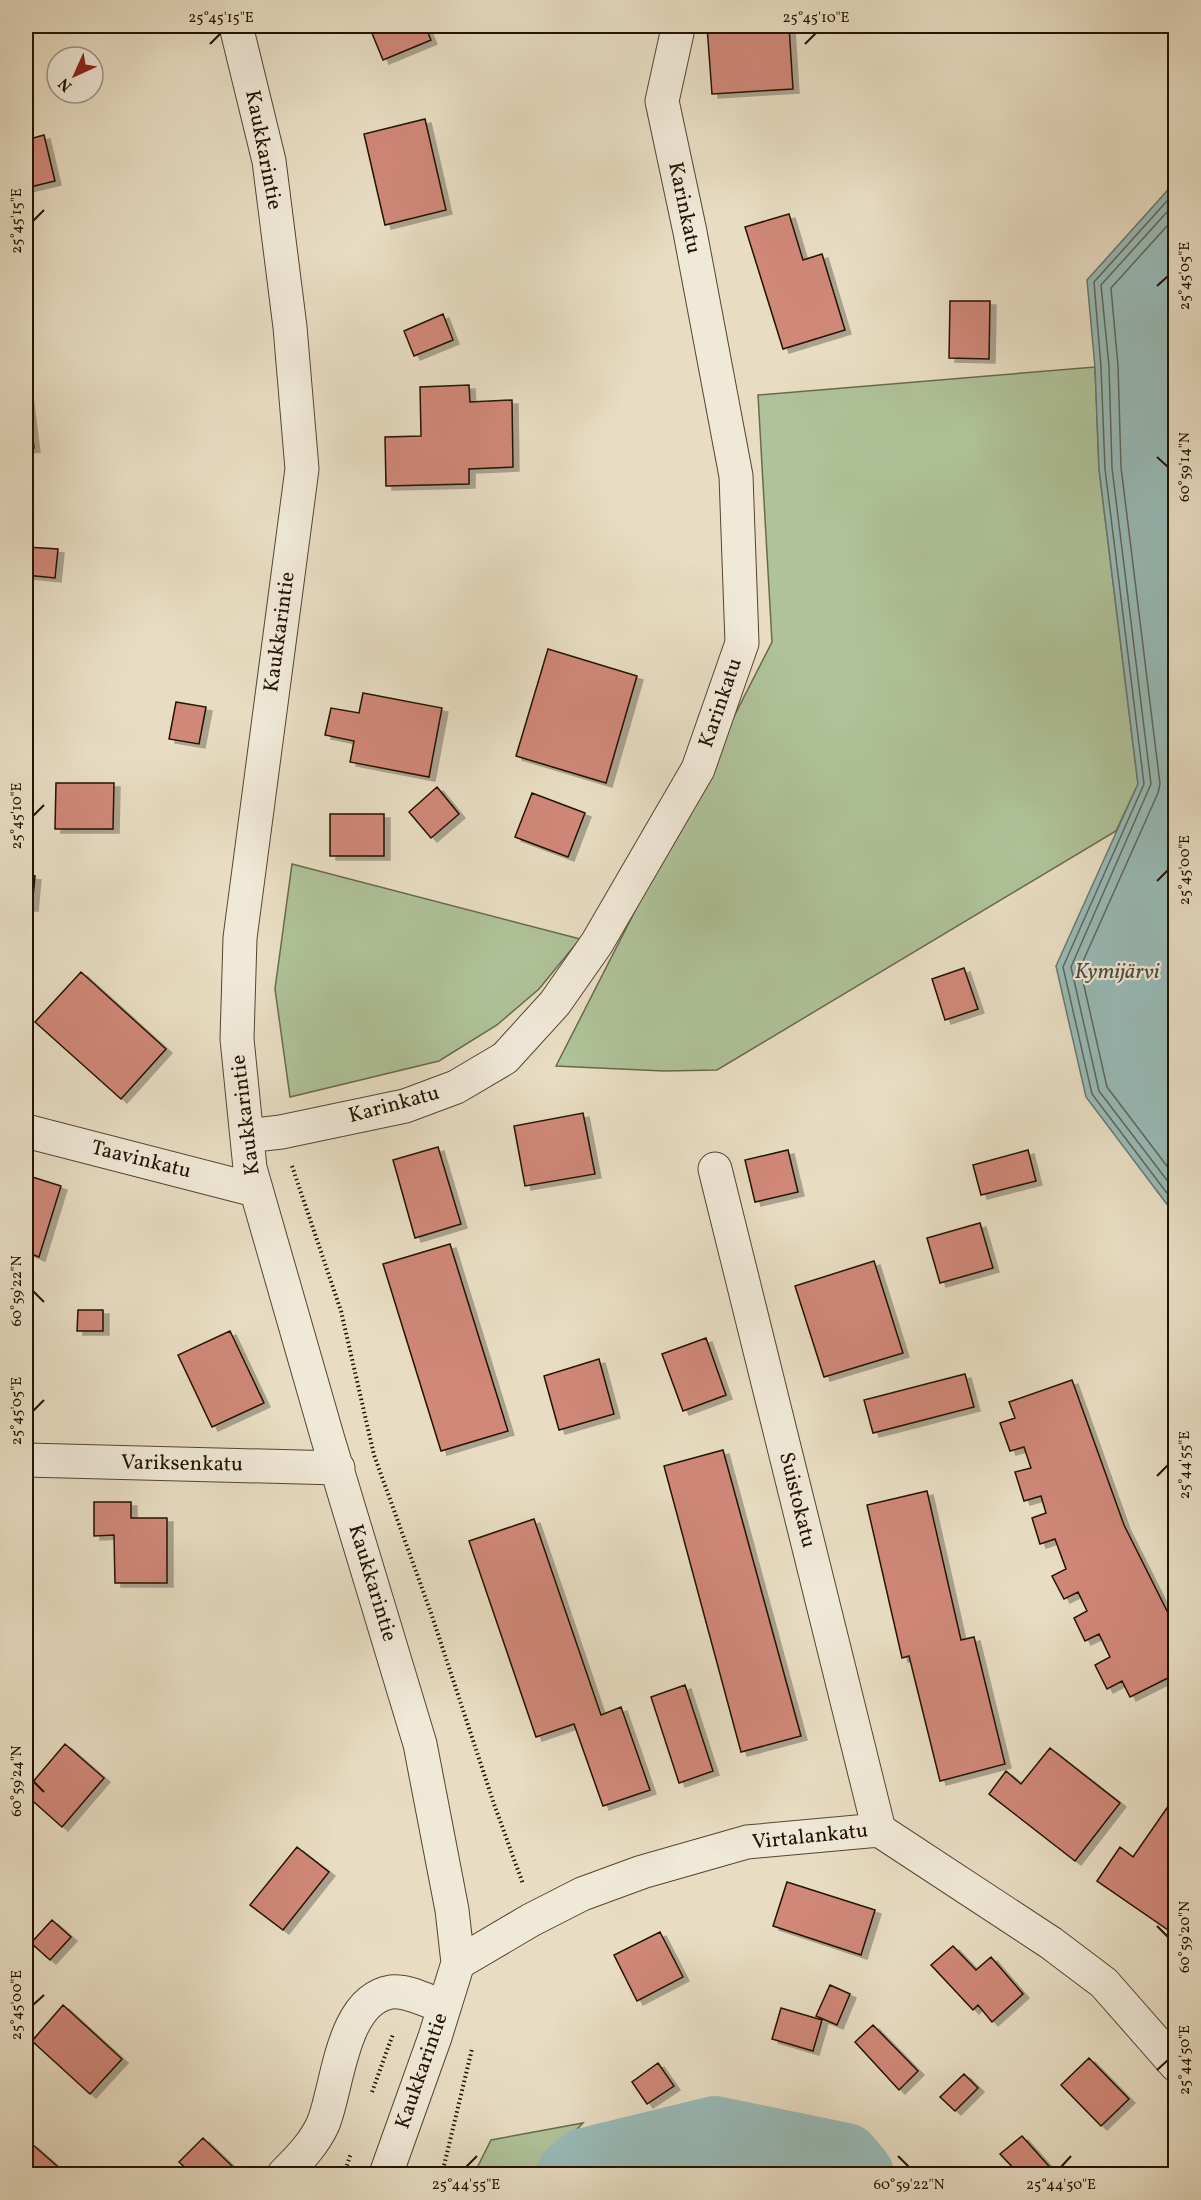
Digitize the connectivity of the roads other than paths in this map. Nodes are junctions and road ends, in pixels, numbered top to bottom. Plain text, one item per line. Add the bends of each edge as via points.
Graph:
1 (236, 26) edge
2 (677, 26) edge
3 (26, 1131) edge
4 (247, 1136) junction
5 (715, 1169) dead end
6 (255, 1190) junction
7 (26, 1460) edge
8 (338, 1468) junction
9 (879, 1830) junction
10 (458, 1963) junction
11 (444, 2007) junction
12 (1176, 2065) edge
13 (284, 2175) edge
14 (386, 2175) edge

1 - 4 street, Kaukkarintie via 269,161 291,327 302,469 240,938 237,1039
2 - 4 street, Karinkatu via 662,101 736,476 742,643 702,758 597,943 555,1004 505,1058 456,1086 405,1106
3 - 6 street, Taavinkatu
4 - 6 street, Kaukkarintie
5 - 9 street, Suistokatu
6 - 8 street, Kaukkarintie
7 - 8 street, Variksenkatu
8 - 10 street, Kaukkarintie via 420,1744 452,1910
9 - 10 street, Virtalankatu via 747,1842 642,1872 582,1894
9 - 12 street, Virtalankatu via 1051,1943 1104,1983
10 - 11 street, Kaukkarintie
11 - 13 street via 392,1992 375,1998 362,2012 342,2050 323,2123 312,2143
11 - 14 street, Kaukkarintie

